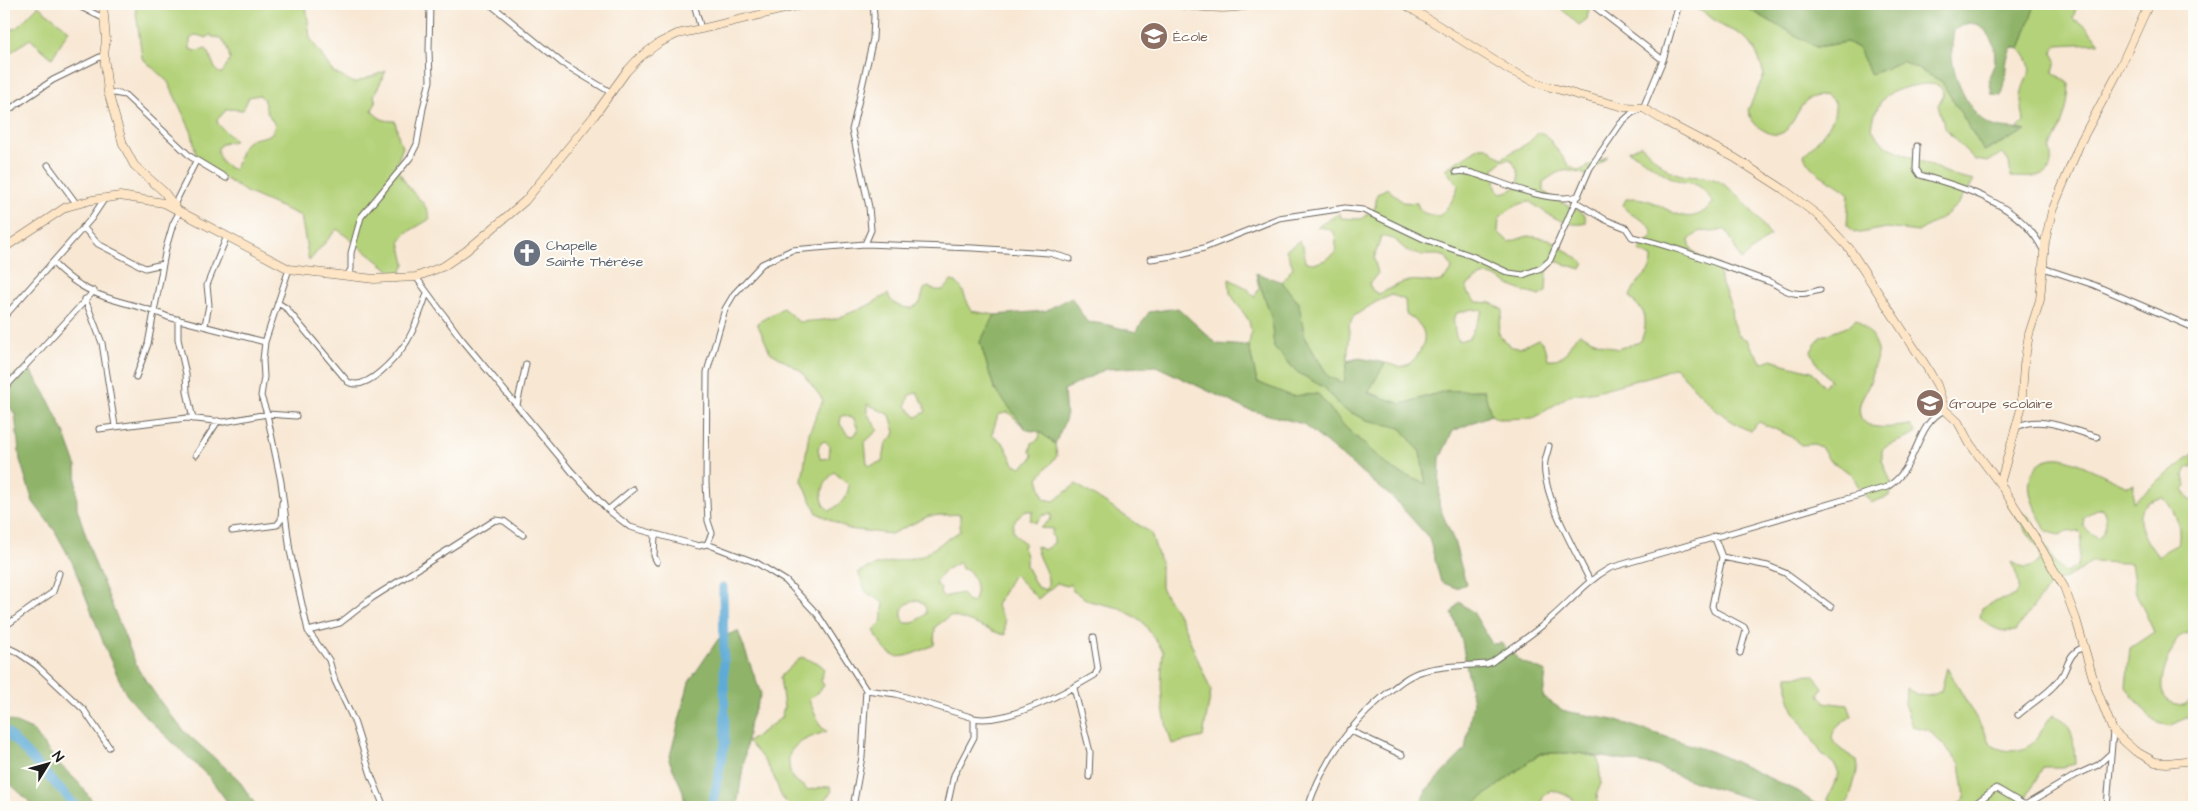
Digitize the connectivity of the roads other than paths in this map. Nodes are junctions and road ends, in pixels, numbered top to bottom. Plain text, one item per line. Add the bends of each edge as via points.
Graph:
1 (75, 4) edge
2 (103, 4) edge
3 (430, 4) edge
4 (490, 4) edge
5 (694, 4) edge
6 (805, 4) edge
7 (873, 4) edge
8 (1174, 4) edge
9 (1255, 4) edge
10 (1404, 4) edge
11 (1591, 4) edge
12 (1679, 4) edge
13 (2149, 4) edge
14 (1188, 5) edge
15 (103, 18) junction
16 (701, 29) junction
17 (104, 55) junction
18 (1663, 60) junction
19 (108, 92) junction
20 (612, 92) junction
21 (1643, 108) junction
22 (4, 113) edge
23 (1917, 146) dead end
24 (196, 160) junction
25 (48, 165) dead end
26 (1456, 172) dead end
27 (226, 178) dead end
28 (1579, 196) junction
29 (105, 197) junction
30 (1576, 202) junction
31 (76, 204) junction
32 (177, 208) junction
33 (83, 227) junction
34 (227, 236) junction
35 (865, 244) junction
36 (4, 248) edge
37 (2045, 253) junction
38 (1070, 259) dead end
39 (1151, 259) dead end
40 (53, 263) junction
41 (163, 264) junction
42 (2043, 268) junction
43 (289, 269) junction
44 (347, 276) junction
45 (416, 277) junction
46 (1820, 290) dead end
47 (94, 291) junction
48 (427, 293) junction
49 (85, 300) junction
50 (278, 303) junction
51 (153, 310) junction
52 (5, 313) edge
53 (178, 319) junction
54 (205, 325) junction
55 (2194, 328) edge
56 (265, 342) junction
57 (526, 364) dead end
58 (136, 377) dead end
59 (4, 389) edge
60 (517, 404) junction
61 (1945, 410) junction
62 (267, 414) junction
63 (296, 416) dead end
64 (193, 419) junction
65 (218, 421) junction
66 (115, 426) junction
67 (2017, 427) junction
68 (99, 429) dead end
69 (2097, 438) dead end
70 (1549, 446) dead end
71 (196, 455) dead end
72 (2000, 484) junction
73 (633, 489) dead end
74 (283, 492) junction
75 (608, 510) junction
76 (232, 531) dead end
77 (523, 535) dead end
78 (655, 535) junction
79 (1714, 536) junction
80 (707, 544) junction
81 (1722, 557) junction
82 (657, 562) dead end
83 (59, 573) dead end
84 (1590, 581) junction
85 (1831, 607) dead end
86 (4, 627) edge
87 (308, 631) junction
88 (1093, 638) dead end
89 (4, 646) edge
90 (2084, 647) junction
91 (1740, 652) dead end
92 (1074, 688) junction
93 (866, 690) junction
94 (2018, 715) dead end
95 (974, 718) junction
96 (1349, 730) junction
97 (2113, 731) junction
98 (109, 747) dead end
99 (2110, 754) junction
100 (1402, 755) dead end
101 (2194, 760) edge
102 (1089, 777) dead end
103 (384, 807) edge
104 (853, 807) edge
105 (947, 807) edge
106 (1308, 807) edge
107 (1971, 807) edge
108 (2106, 807) edge

1 - 15 street
2 - 15 main road
3 - 44 street via 430,81 417,144 410,158 361,217
4 - 20 street via 562,62
5 - 16 street
6 - 16 main road
7 - 35 street via 873,39 852,130 869,207 871,230
8 - 14 main road
9 - 14 main road via 1225,8
10 - 21 main road via 1524,78 1624,107
11 - 18 street
12 - 18 street
13 - 37 main road via 2061,186 2052,211
15 - 17 main road
16 - 20 main road via 677,34 649,50 634,63
17 - 19 main road
17 - 22 street via 53,80
18 - 21 street
19 - 24 street via 125,95 136,103
19 - 32 main road via 129,157
20 - 45 main road via 513,212 455,259
21 - 28 street via 1621,123 1590,168
21 - 61 main road via 1759,172 1834,231 1849,248 1926,366
23 - 37 street via 1916,169 1920,175 1965,188 1989,199 2030,229
24 - 27 street
24 - 32 street
25 - 31 street
26 - 28 street via 1469,171 1518,189 1566,200
28 - 30 street
29 - 31 main road
29 - 32 main road via 138,198
29 - 33 street
30 - 39 street via 1550,260 1523,275 1509,273 1424,239 1363,210 1345,208 1279,218 1204,248
30 - 46 street via 1626,228 1632,237 1660,243 1790,292 1801,294
31 - 36 main road via 39,223
32 - 34 main road
32 - 41 street
33 - 40 street
33 - 41 street via 98,244 146,268
34 - 43 main road
34 - 54 street via 207,285 209,305
35 - 38 street via 1049,253
35 - 80 street via 787,252 769,260 734,294 725,309 707,372 706,482 708,521 712,533
37 - 42 main road
40 - 47 street via 80,286
40 - 52 street
41 - 51 street
42 - 55 street via 2094,285
42 - 67 main road via 2040,300 2029,334
43 - 44 main road
43 - 50 street
44 - 45 main road via 384,280
45 - 48 street
47 - 49 street
47 - 51 street
48 - 50 street via 406,342 377,374 356,384 348,382 286,308
48 - 60 street
49 - 59 street
49 - 66 street via 102,343
50 - 56 street
51 - 53 street
51 - 58 street via 148,344
53 - 54 street
53 - 64 street via 178,339
54 - 56 street
56 - 62 street via 261,396
57 - 60 street
60 - 75 street via 572,472
61 - 72 main road via 1958,422
61 - 79 street via 1931,418 1902,476 1887,487
62 - 63 street
62 - 65 street via 234,422
62 - 74 street
64 - 65 street
64 - 66 street
65 - 71 street
66 - 68 street
67 - 69 street via 2036,421
67 - 72 main road
70 - 84 street via 1546,478 1554,507
72 - 90 main road via 2064,587
73 - 75 street
74 - 76 street via 279,523 274,527
74 - 87 street via 290,551
75 - 78 street via 630,527
77 - 87 street via 504,521 495,520 372,598 340,624
78 - 80 street via 699,546
78 - 82 street via 654,556
79 - 81 street
79 - 84 street via 1610,568
80 - 93 street via 757,563 786,581 818,615
81 - 85 street via 1768,566 1785,573
81 - 91 street via 1712,606 1714,611 1744,627 1746,632
83 - 86 street via 54,592
84 - 96 street via 1546,623 1492,662 1412,675 1378,701
87 - 103 street via 329,660
88 - 92 street via 1097,672
89 - 98 street via 36,665 84,710
90 - 94 street via 2076,650 2058,681
90 - 97 main road
92 - 95 street via 1000,717
92 - 102 street via 1090,752
93 - 95 street via 896,694
93 - 104 street via 862,757
95 - 105 street via 974,737 954,775
96 - 100 street
96 - 106 street via 1320,774
97 - 99 street
97 - 101 main road via 2135,752 2155,762
99 - 107 street via 2098,765 2027,804 1996,788
99 - 108 street

